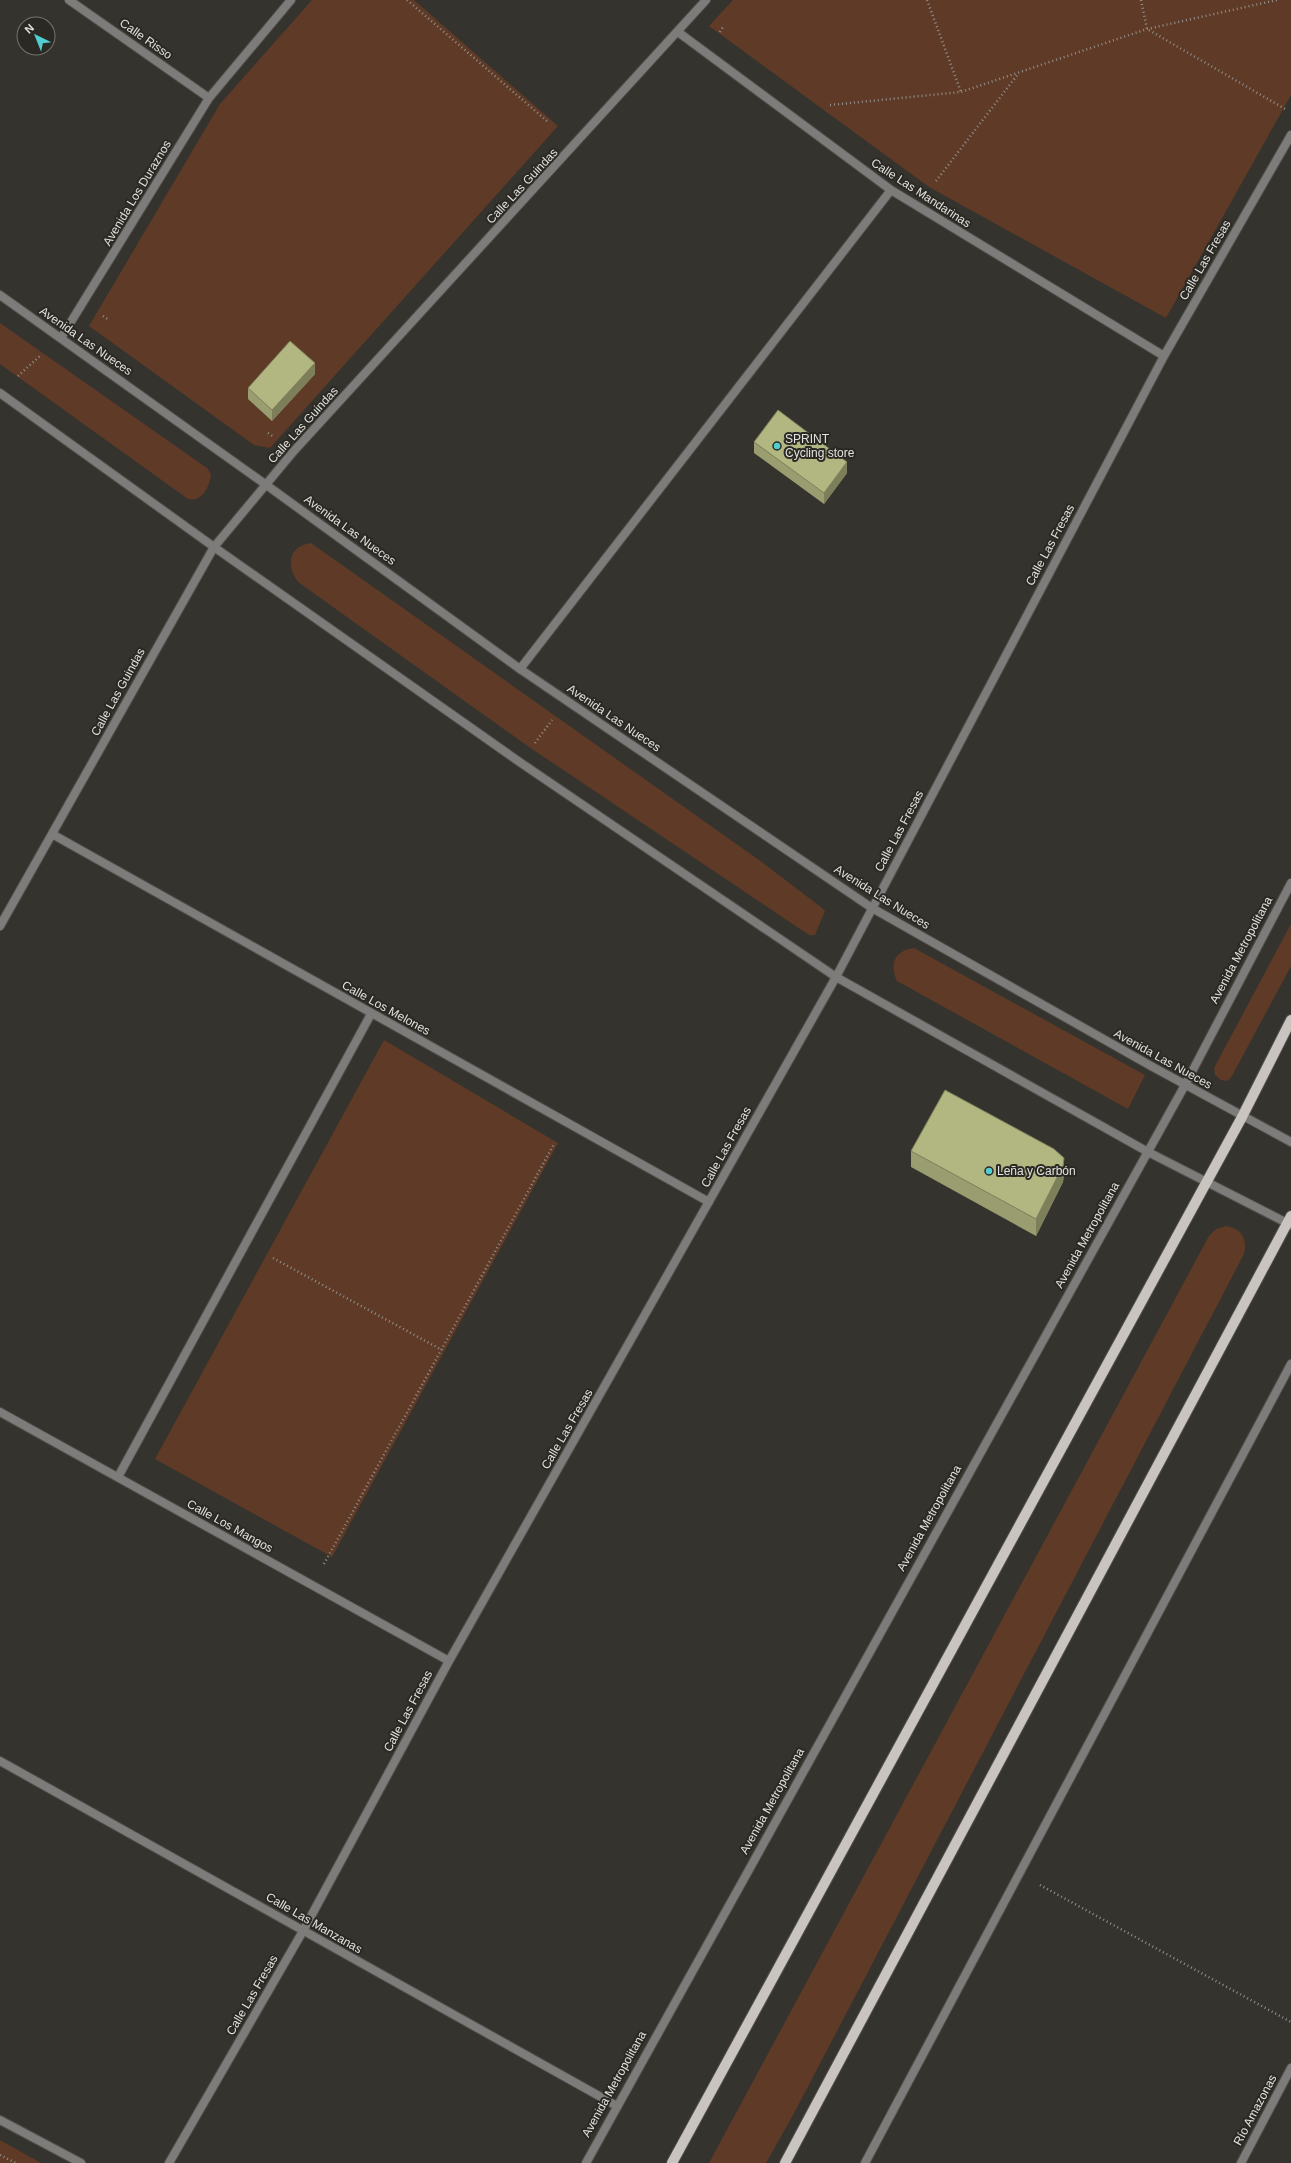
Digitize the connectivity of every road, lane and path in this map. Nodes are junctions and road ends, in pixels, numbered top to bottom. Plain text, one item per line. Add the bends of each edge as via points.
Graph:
1 (69, 0) edge
2 (291, 0) edge
3 (407, 0) edge
4 (706, 0) edge
5 (927, 0) edge
6 (1141, 0) edge
7 (1277, 0) edge
8 (1147, 29) junction
9 (678, 32) junction
10 (1018, 73) junction
11 (961, 92) junction
12 (209, 98) junction
13 (830, 105) dead end
14 (1291, 113) edge
15 (547, 121) dead end
16 (1291, 135) edge
17 (936, 181) dead end
18 (891, 190) junction
19 (0, 295) edge
20 (61, 338) junction
21 (1164, 356) junction
22 (17, 378) dead end
23 (0, 393) edge
24 (265, 484) junction
25 (214, 547) junction
26 (520, 669) junction
27 (566, 700) junction
28 (521, 763) junction
29 (52, 834) junction
30 (1291, 883) edge
31 (872, 908) junction
32 (0, 926) edge
33 (836, 977) junction
34 (371, 1014) junction
35 (1291, 1020) edge
36 (1185, 1085) junction
37 (1242, 1117) junction
38 (1291, 1142) edge
39 (553, 1146) dead end
40 (1148, 1152) junction
41 (1207, 1180) junction
42 (709, 1202) junction
43 (1290, 1221) edge
44 (273, 1258) dead end
45 (442, 1350) junction
46 (1291, 1364) edge
47 (0, 1412) edge
48 (118, 1477) junction
49 (331, 1551) dead end
50 (449, 1661) junction
51 (0, 1761) edge
52 (1019, 1873) junction
53 (303, 1931) junction
54 (1291, 2022) edge
55 (1291, 2068) edge
56 (617, 2106) junction
57 (0, 2120) edge
58 (0, 2155) edge
59 (16, 2163) edge
60 (81, 2163) edge
61 (169, 2163) edge
62 (586, 2163) edge
63 (672, 2163) edge
64 (785, 2163) edge
65 (865, 2163) edge
66 (1241, 2163) edge

1 - 12 street, Calle Risso
2 - 12 street, Avenida Los Duraznos
3 - 15 path
4 - 9 street, Calle Las Guindas
5 - 11 path
6 - 8 path
7 - 8 path
8 - 10 path
8 - 14 path
9 - 18 street, Calle Las Mandarinas
9 - 24 street, Calle Las Guindas
10 - 11 path
10 - 17 path
11 - 13 path
12 - 20 street, Avenida Los Duraznos
16 - 21 street, Calle Las Fresas
18 - 21 street, Calle Las Mandarinas
18 - 26 street
19 - 20 street, Avenida Las Nueces
20 - 22 path
20 - 24 street, Avenida Las Nueces
21 - 31 street, Calle Las Fresas
23 - 25 street
24 - 25 street, Calle Las Guindas
24 - 26 street, Avenida Las Nueces
25 - 28 street
25 - 29 street, Calle Las Guindas
26 - 27 street, Avenida Las Nueces
27 - 28 path
27 - 31 street, Avenida Las Nueces
28 - 33 street
29 - 32 street, Calle Las Guindas
29 - 34 street, Calle Los Melones
30 - 36 street, Avenida Metropolitana
31 - 33 street, Calle Las Fresas
31 - 36 street, Avenida Las Nueces
33 - 40 street
33 - 42 street, Calle Las Fresas
34 - 42 street, Calle Los Melones
34 - 48 street
35 - 37 main road
36 - 37 street, Avenida Las Nueces
36 - 40 street, Avenida Metropolitana
37 - 38 street, Avenida Las Nueces
37 - 41 main road
39 - 45 path
40 - 41 street
40 - 56 street, Avenida Metropolitana
41 - 43 street
41 - 63 main road
42 - 50 street, Calle Las Fresas
43 - 64 main road
44 - 45 path
45 - 49 path
46 - 52 street
47 - 48 street, Calle Los Mangos
48 - 50 street, Calle Los Mangos
50 - 53 street, Calle Las Fresas
51 - 53 street, Calle Las Manzanas via 224,1884
52 - 54 path
52 - 65 street
53 - 56 street, Calle Las Manzanas
53 - 61 street, Calle Las Fresas
55 - 66 street, Río Amazonas
56 - 62 street, Avenida Metropolitana
57 - 60 street
58 - 59 path

